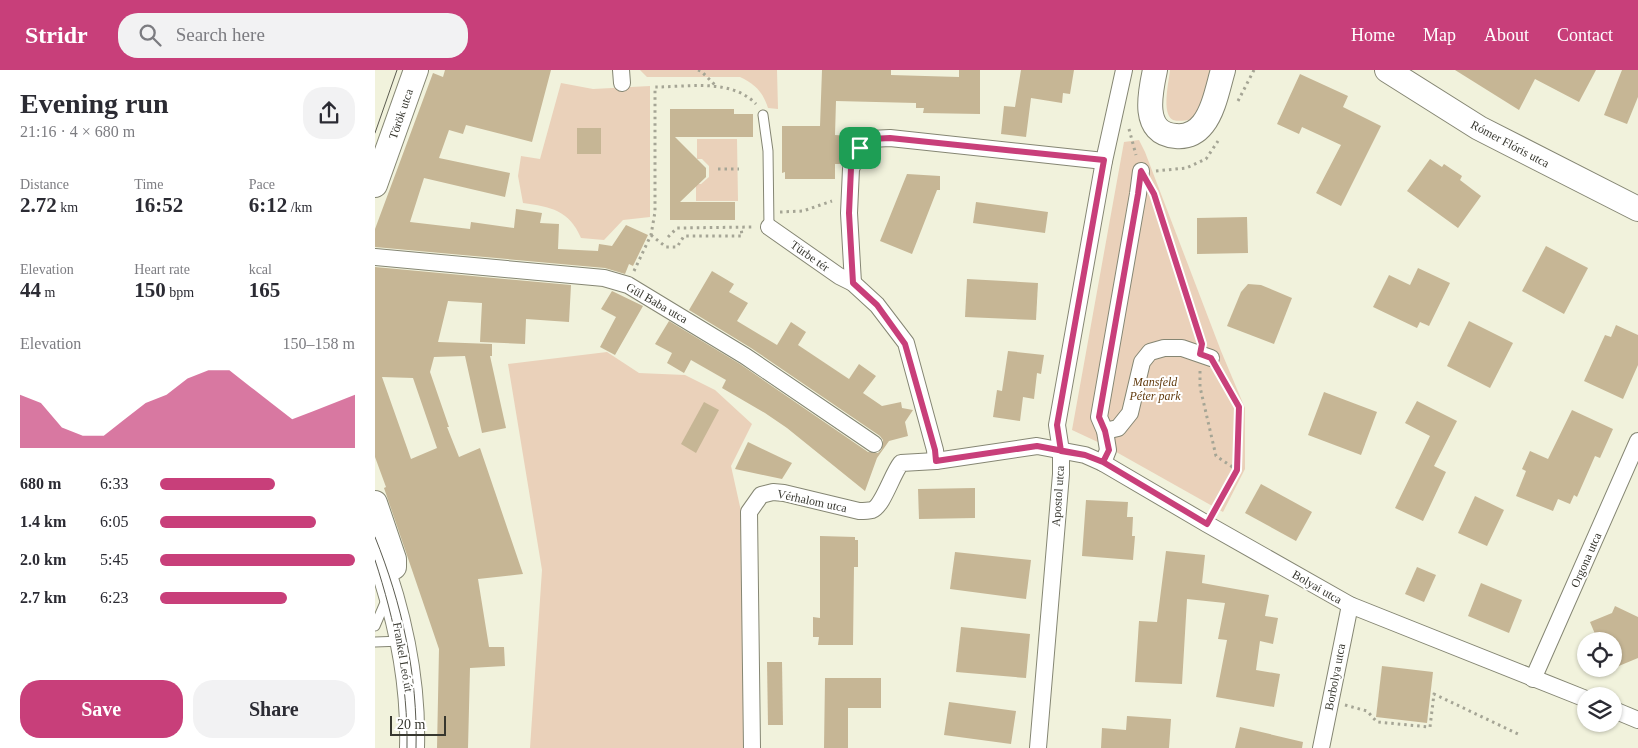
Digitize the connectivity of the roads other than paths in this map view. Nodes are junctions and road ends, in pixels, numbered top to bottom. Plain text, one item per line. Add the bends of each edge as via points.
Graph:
1 (416, 70) edge
2 (1124, 70) edge
3 (1155, 70) edge
4 (1223, 70) edge
5 (1387, 70) edge
6 (763, 115) dead end
7 (1104, 160) junction
8 (1141, 171) road end
9 (375, 185) edge
10 (1638, 209) edge
11 (769, 227) joint
12 (375, 257) edge
13 (853, 283) junction
14 (1206, 356) road end
15 (1105, 431) junction
16 (1638, 441) edge
17 (874, 444) dead end
18 (1061, 451) junction
19 (936, 461) junction
20 (1103, 462) junction
21 (375, 504) edge
22 (375, 547) edge
23 (391, 596) junction
24 (1350, 605) junction
25 (375, 626) edge
26 (402, 641) junction
27 (375, 642) edge
28 (1533, 678) junction
29 (1577, 696) edge
30 (1622, 713) edge
31 (1638, 720) edge
32 (412, 748) edge
33 (752, 748) edge
34 (1038, 748) edge
35 (1321, 748) edge

1 - 9 street, Török utca
2 - 7 street, Apostol utca
3 - 4 street via 1150,96 1151,118 1159,131 1182,137 1204,123
5 - 10 street, Rómer Flóris utca via 1479,128
6 - 11 lane via 768,151
7 - 13 street via 890,138 871,139 860,148 851,168 849,213
7 - 18 street, Apostol utca via 1057,425
8 - 15 street via 1102,395 1099,417
11 - 13 street, Türbe tér
12 - 17 street, Gül Baba utca via 604,278 628,285 745,356
13 - 19 street, Türbe tér via 877,305 905,344
14 - 15 street via 1182,348 1150,352 1142,362 1130,413 1118,428
15 - 20 street via 1109,450
16 - 28 street, Orgona utca
18 - 19 street, Vérhalom utca via 1037,446
18 - 20 street, Bolyai utca
18 - 34 street, Apostol utca
19 - 33 street, Vérhalom utca via 901,463 881,503 872,510 859,511 773,492 761,495 754,503 749,512
20 - 24 street, Bolyai utca
21 - 23 street, Frankel Leó út via 395,559
22 - 23 street, Frankel Leó út
23 - 25 lane via 387,598
23 - 26 street, Frankel Leó út
24 - 28 street, Bolyai utca
24 - 35 street, Borbolya utca
26 - 27 lane
26 - 32 street, Frankel Leó út via 411,707
28 - 29 street, Bolyai utca
30 - 31 street

